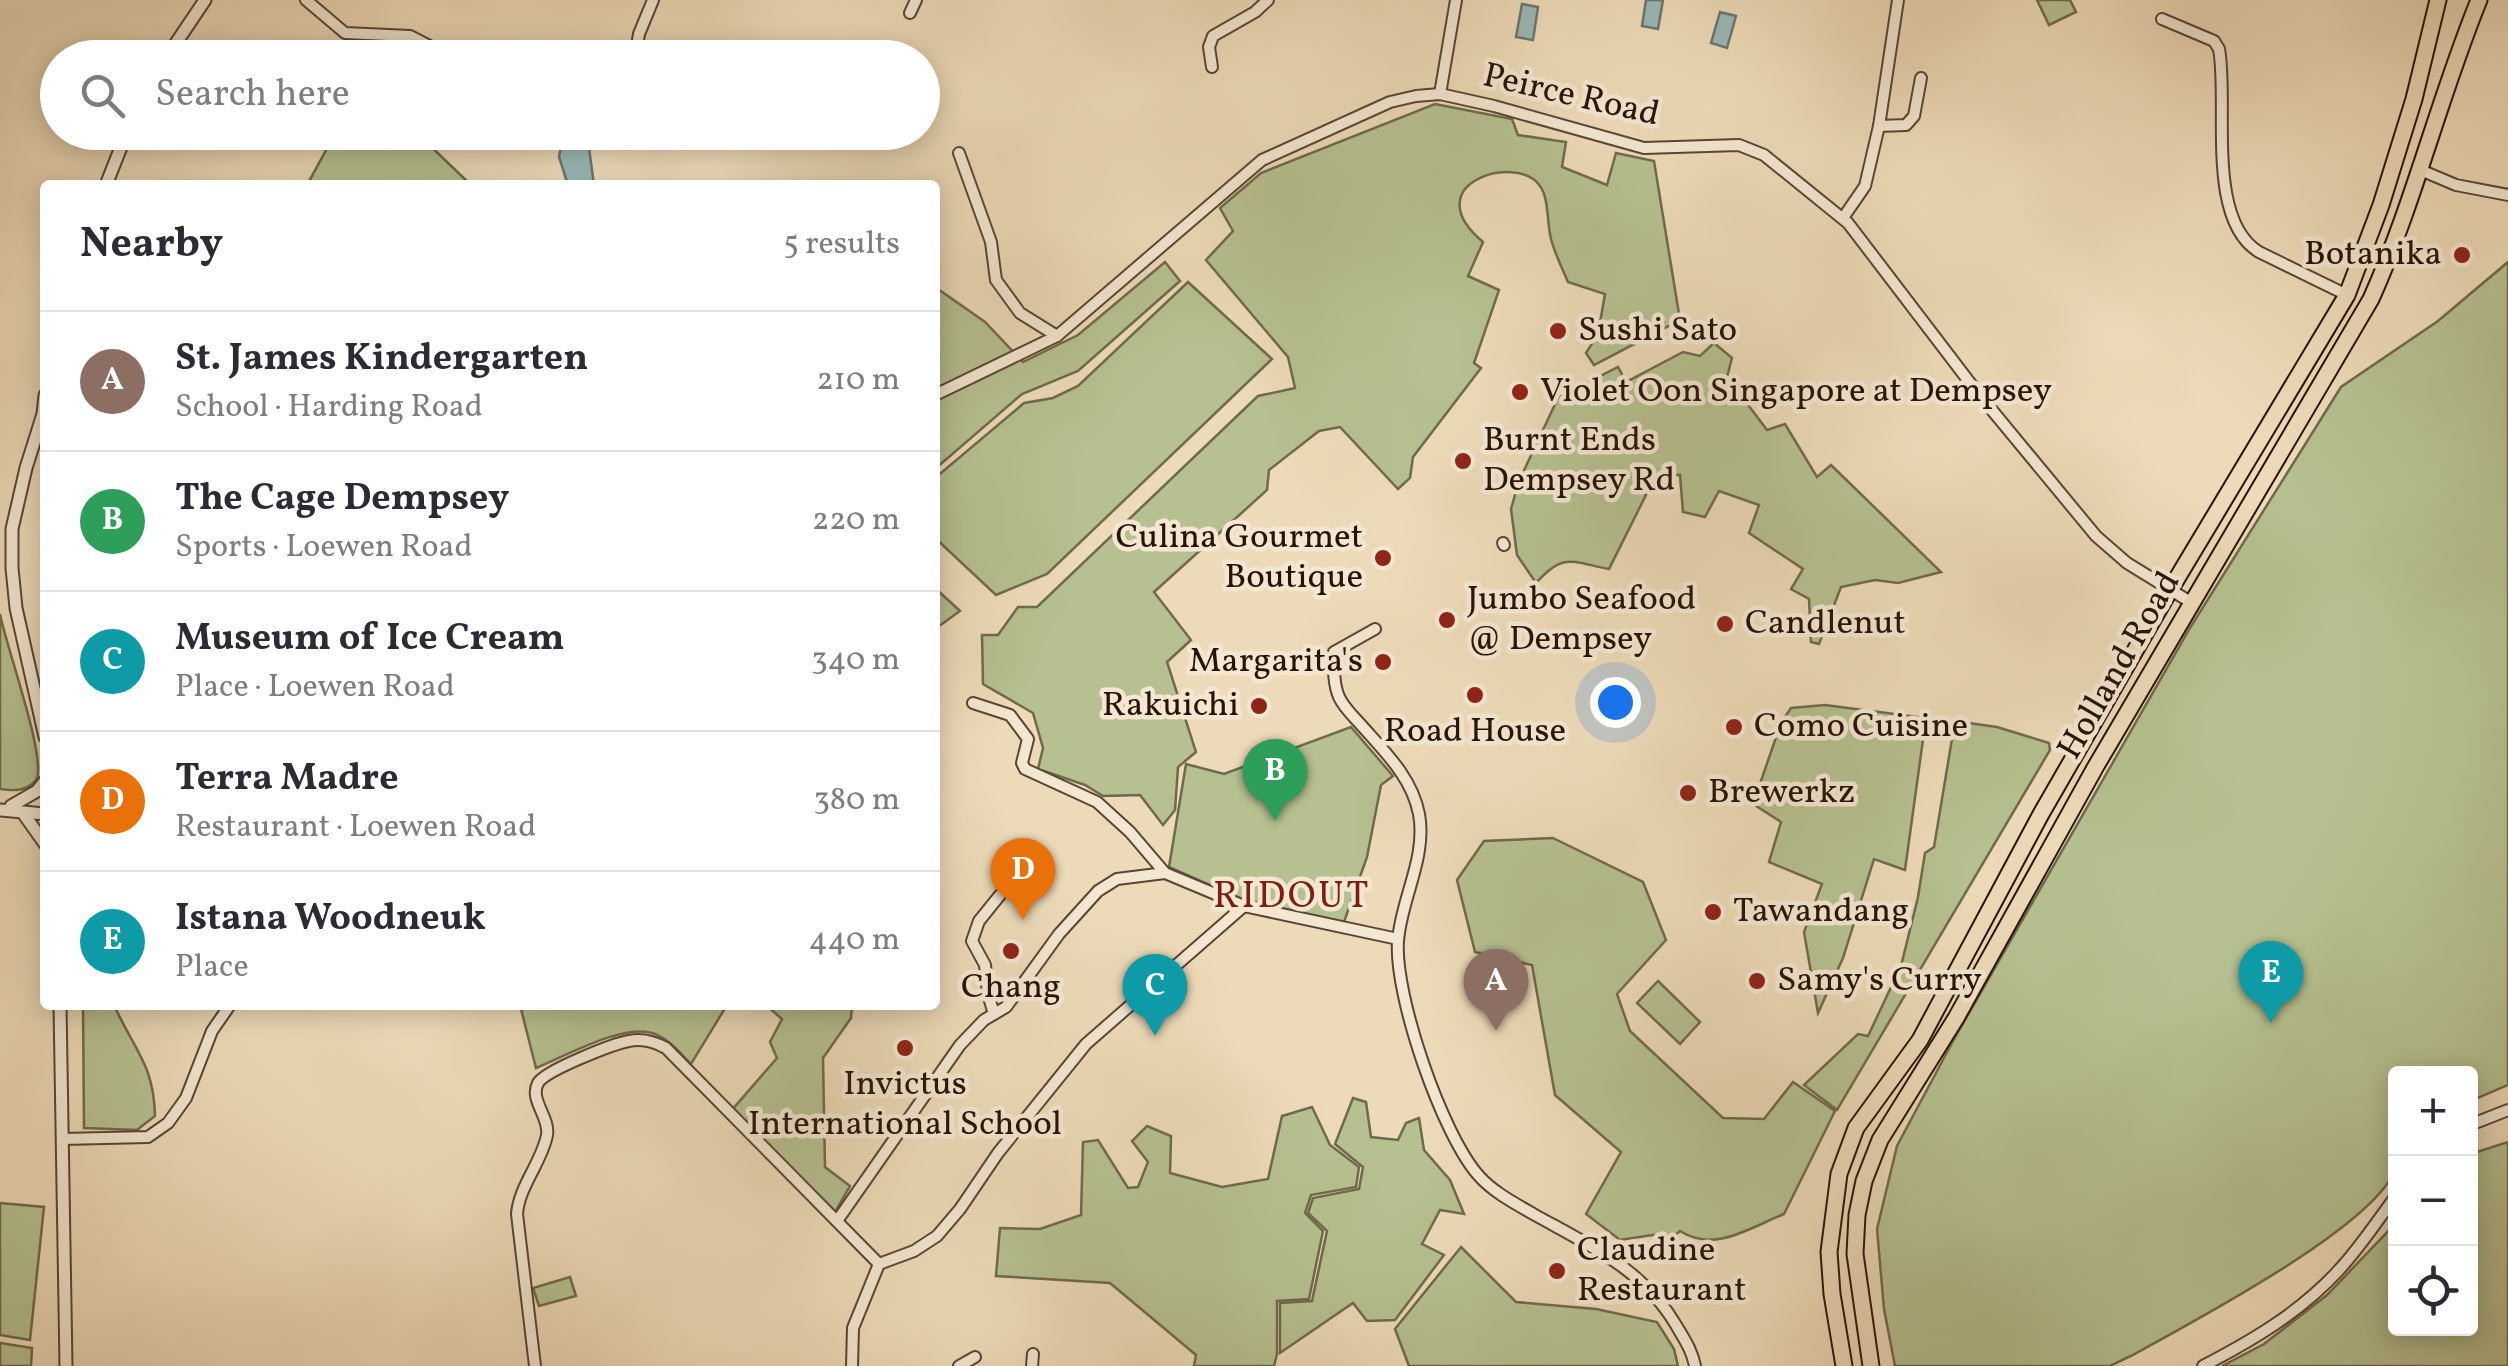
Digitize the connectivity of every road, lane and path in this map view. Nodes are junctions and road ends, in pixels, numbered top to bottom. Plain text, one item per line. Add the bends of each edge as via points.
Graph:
1 (205, 0) edge
2 (306, 0) edge
3 (653, 0) edge
4 (916, 0) edge
5 (1268, 0) edge
6 (1456, 0) edge
7 (1898, 0) edge
8 (2438, 0) edge
9 (2449, 0) edge
10 (2476, 0) edge
11 (910, 13) dead end
12 (2162, 19) dead end
13 (178, 40) edge
14 (418, 40) edge
15 (638, 40) edge
16 (1212, 67) dead end
17 (1920, 78) dead end
18 (1440, 94) junction
19 (2414, 98) junction
20 (1879, 126) junction
21 (119, 150) edge
22 (959, 153) dead end
23 (2418, 169) junction
24 (108, 180) edge
25 (2508, 196) edge
26 (1843, 218) junction
27 (2347, 295) junction
28 (1057, 336) junction
29 (940, 393) edge
30 (40, 425) edge
31 (2295, 427) junction
32 (2264, 436) junction
33 (2170, 590) junction
34 (2192, 603) junction
35 (1376, 628) dead end
36 (35, 681) junction
37 (40, 692) edge
38 (973, 703) dead end
39 (40, 709) edge
40 (40, 787) edge
41 (9, 809) edge
42 (40, 811) edge
43 (40, 839) edge
44 (1165, 873) junction
45 (2002, 886) junction
46 (2026, 893) junction
47 (1000, 894) dead end
48 (1244, 906) junction
49 (1398, 940) junction
50 (60, 1010) edge
51 (227, 1010) edge
52 (994, 1014) junction
53 (2508, 1110) edge
54 (2478, 1122) edge
55 (62, 1139) junction
56 (2388, 1207) edge
57 (837, 1221) junction
58 (879, 1264) junction
59 (975, 1357) dead end
60 (66, 1366) edge
61 (535, 1366) edge
62 (852, 1366) edge
63 (959, 1366) edge
64 (1695, 1366) edge
65 (1844, 1366) edge
66 (1871, 1366) edge
67 (2203, 1366) edge

1 - 13 street
2 - 14 street via 345,32
3 - 15 street
4 - 11 street
5 - 16 street via 1213,36
6 - 18 street
7 - 20 street
8 - 19 main road, Holland Road
9 - 19 main road
10 - 23 main road, Holland Road
12 - 27 street via 2220,49 2226,188 2246,244
17 - 20 street via 1906,125
18 - 26 street, Peirce Road via 1644,148 1750,147
18 - 28 street, Peirce Road via 1390,102 1250,167
19 - 27 main road, Holland Road
20 - 26 street via 1865,186
21 - 24 street
22 - 28 street via 991,242 996,280 1020,313
23 - 25 street
23 - 31 main road, Holland Road via 2371,299
26 - 33 street, Peirce Road via 2096,536
27 - 32 main road, Holland Road
28 - 29 street, Peirce Road
30 - 36 street via 12,529 16,608
31 - 32 main road
31 - 34 main road, Holland Road
32 - 33 main road, Holland Road
33 - 34 street, Peirce Road
33 - 45 main road, Holland Road
34 - 46 main road, Holland Road
35 - 49 street via 1334,652 1338,695 1396,764 1419,812 1419,846
36 - 37 street
36 - 39 street
38 - 44 street via 1010,715 1028,740 1024,770 1097,802
40 - 41 street
41 - 42 street
41 - 43 street
44 - 48 street
44 - 52 street via 1117,879 1098,891 1006,1008
45 - 46 main road
45 - 65 main road, Holland Road via 1920,1040 1856,1128 1839,1174 1830,1252
46 - 66 main road, Holland Road via 1880,1140 1864,1182 1855,1254
47 - 52 street via 972,941 985,965
48 - 49 street
48 - 58 street via 1092,1038 937,1236
49 - 64 street via 1414,1036 1437,1104 1475,1171 1516,1204 1636,1276 1668,1311
50 - 55 street
51 - 55 street via 168,1123 148,1136
52 - 57 street via 960,1045
53 - 54 street
55 - 60 street
56 - 67 street via 2340,1270 2304,1304
57 - 58 street
57 - 61 street via 655,1042 630,1040 551,1072 536,1090 546,1138 516,1214
58 - 62 street via 853,1328
59 - 63 street

